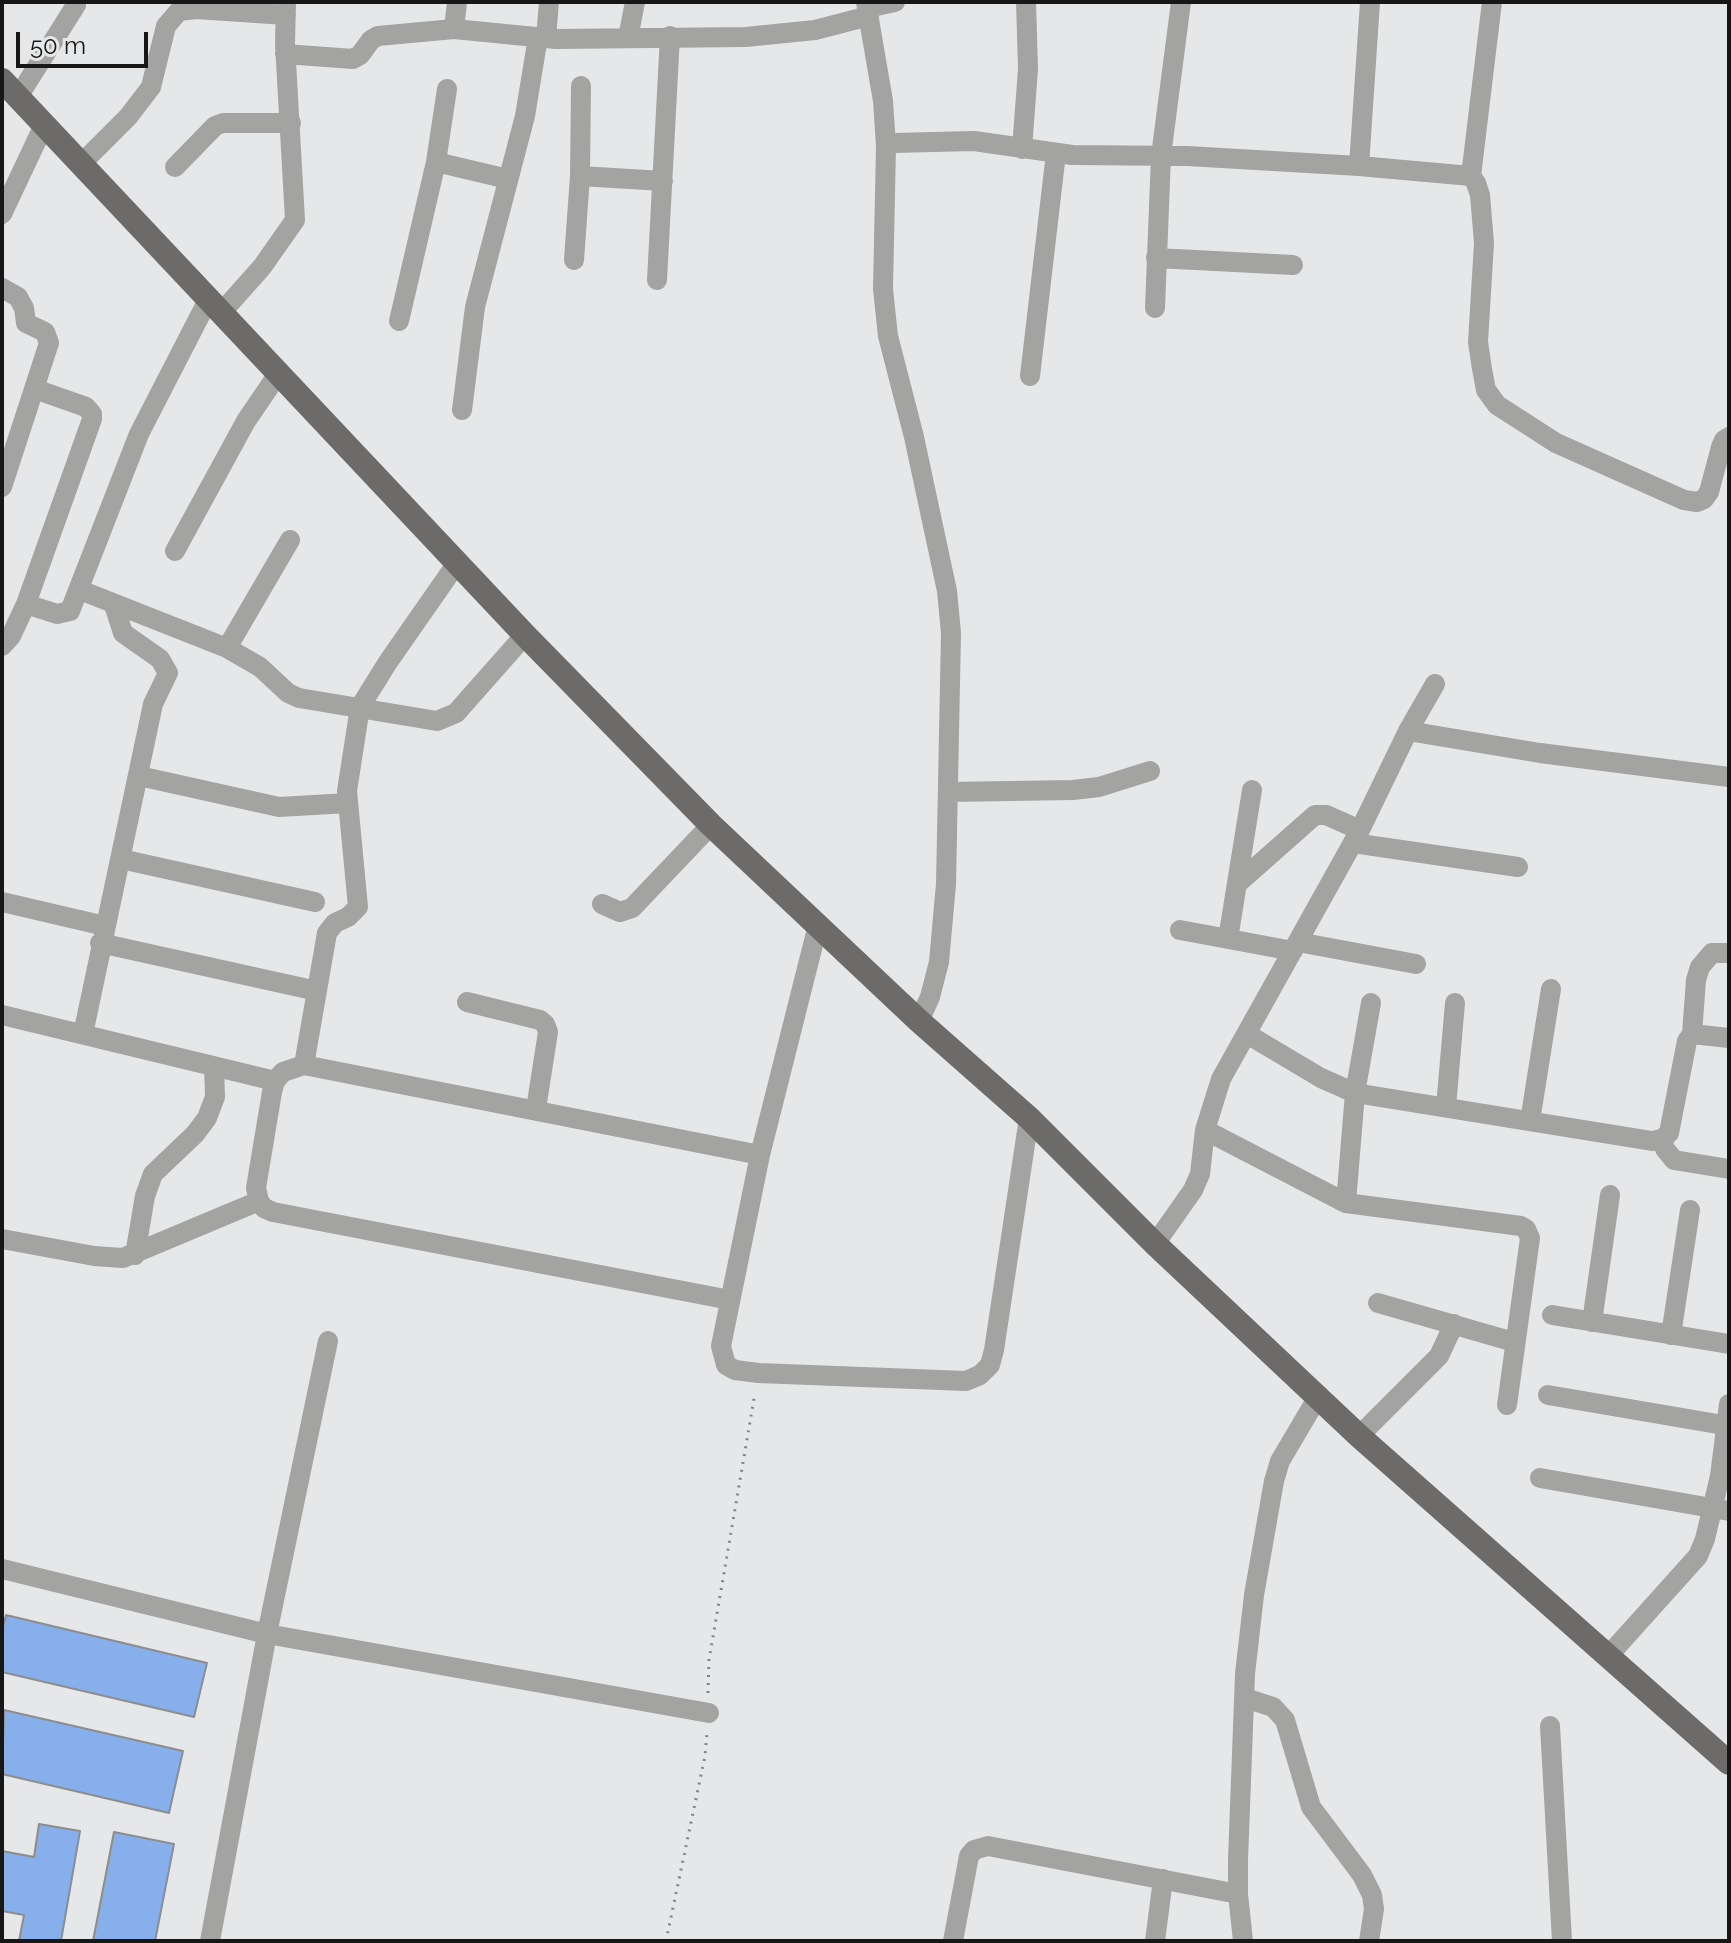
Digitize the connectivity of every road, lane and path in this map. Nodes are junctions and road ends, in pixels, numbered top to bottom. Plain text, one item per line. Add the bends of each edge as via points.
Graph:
1 (457, 2) edge
2 (549, 2) edge
3 (635, 2) edge
4 (895, 2) edge
5 (1026, 2) edge
6 (1181, 2) edge
7 (1370, 2) edge
8 (1492, 2) edge
9 (76, 5) dead end
10 (286, 9) edge
11 (867, 9) edge
12 (454, 29) junction
13 (670, 36) junction
14 (542, 37) junction
15 (628, 38) junction
16 (285, 54) junction
17 (581, 86) dead end
18 (10, 89) edge
19 (447, 89) dead end
20 (291, 123) junction
21 (44, 125) junction
22 (886, 146) junction
23 (1022, 149) junction
24 (1056, 153) junction
25 (1161, 156) junction
26 (436, 162) junction
27 (81, 164) junction
28 (1359, 166) junction
29 (175, 167) dead end
30 (580, 176) junction
31 (1471, 176) junction
32 (508, 179) junction
33 (663, 181) junction
34 (2, 214) edge
35 (1156, 258) junction
36 (574, 260) dead end
37 (1293, 265) dead end
38 (657, 280) dead end
39 (2, 288) edge
40 (214, 306) junction
41 (1155, 308) dead end
42 (399, 321) dead end
43 (278, 374) junction
44 (1030, 376) dead end
45 (35, 389) junction
46 (462, 410) dead end
47 (1729, 437) edge
48 (2, 487) edge
49 (290, 540) dead end
50 (175, 551) dead end
51 (457, 563) junction
52 (80, 590) junction
53 (26, 604) junction
54 (114, 605) junction
55 (525, 635) junction
56 (2, 646) edge
57 (227, 648) junction
58 (1435, 684) dead end
59 (360, 707) junction
60 (1408, 731) junction
61 (1150, 771) dead end
62 (139, 776) junction
63 (1729, 777) edge
64 (1252, 790) dead end
65 (948, 792) junction
66 (348, 803) junction
67 (711, 825) junction
68 (1356, 837) junction
69 (121, 859) junction
70 (1518, 867) dead end
71 (1237, 884) junction
72 (2, 902) edge
73 (315, 902) dead end
74 (602, 904) dead end
75 (818, 925) junction
76 (1180, 930) dead end
77 (103, 934) junction
78 (1228, 939) junction
79 (1295, 947) junction
80 (1729, 953) edge
81 (1416, 964) dead end
82 (1551, 989) dead end
83 (317, 991) junction
84 (467, 1002) dead end
85 (1371, 1003) dead end
86 (1455, 1003) dead end
87 (2, 1015) edge
88 (919, 1021) junction
89 (83, 1034) junction
90 (1247, 1034) junction
91 (1692, 1034) junction
92 (1729, 1038) edge
93 (304, 1065) junction
94 (214, 1066) junction
95 (275, 1081) junction
96 (1355, 1093) junction
97 (1446, 1107) junction
98 (536, 1109) junction
99 (1029, 1118) junction
100 (1530, 1121) junction
101 (1205, 1130) junction
102 (1662, 1139) junction
103 (760, 1155) junction
104 (1729, 1169) edge
105 (1610, 1195) dead end
106 (259, 1201) junction
107 (1346, 1203) junction
108 (1690, 1210) dead end
109 (2, 1239) edge
110 (1155, 1244) junction
111 (135, 1255) junction
112 (730, 1300) junction
113 (1378, 1303) dead end
114 (1552, 1315) dead end
115 (1592, 1322) junction
116 (1454, 1324) junction
117 (1671, 1335) junction
118 (328, 1341) dead end
119 (1514, 1342) junction
120 (1729, 1344) edge
121 (758, 1373) junction
122 (1319, 1395) junction
123 (1548, 1395) dead end
124 (1729, 1404) edge
125 (1507, 1405) dead end
126 (1728, 1425) edge
127 (1359, 1436) junction
128 (1540, 1478) dead end
129 (1721, 1510) edge
130 (2, 1569) edge
131 (267, 1634) junction
132 (1609, 1655) junction
133 (1245, 1698) junction
134 (709, 1713) junction
135 (1550, 1726) dead end
136 (1729, 1763) edge
137 (1163, 1879) junction
138 (1238, 1894) junction
139 (210, 1941) edge
140 (666, 1941) edge
141 (953, 1941) edge
142 (1155, 1941) edge
143 (1243, 1941) edge
144 (1369, 1941) edge
145 (1562, 1941) edge

1 - 12 street
2 - 14 street
3 - 15 street
4 - 11 street
5 - 23 street
6 - 25 street
7 - 28 street
8 - 31 street
9 - 18 street
10 - 16 street
10 - 27 street via 179,11 166,26 151,87
11 - 13 street via 791,34
11 - 22 street
12 - 14 street
12 - 16 street via 378,36 353,59
13 - 15 street
13 - 33 street
14 - 15 street
14 - 32 street
16 - 20 street
17 - 30 street
18 - 21 main road
19 - 26 street
20 - 29 street via 215,126
20 - 40 street via 295,220 262,267
21 - 27 main road
21 - 34 street
22 - 23 street via 948,140
22 - 65 street via 883,289 888,336 950,614
23 - 24 street
24 - 25 street
24 - 44 street
25 - 28 street
25 - 35 street
26 - 32 street
26 - 42 street
27 - 40 main road
28 - 31 street
30 - 33 street
30 - 36 street
31 - 47 street via 1480,195 1484,243 1478,342 1486,390 1497,405 1556,443 1697,502 1709,492 1721,447
32 - 46 street via 475,307
33 - 38 street
35 - 37 street
35 - 41 street
39 - 45 street via 18,297 26,323 49,337
40 - 43 main road
40 - 52 street via 139,434
43 - 50 street via 246,421
43 - 51 main road
45 - 48 street
45 - 53 street via 86,407 92,419
49 - 57 street
51 - 55 main road
51 - 59 street
52 - 53 street via 70,611 62,615
52 - 54 street
53 - 56 street
54 - 57 street
54 - 62 street via 123,633 160,659 168,673 153,704
55 - 59 street via 452,717 437,721
55 - 67 main road
57 - 59 street via 299,698
58 - 60 street
59 - 66 street
60 - 63 street
60 - 68 street
61 - 65 street via 1073,790
62 - 66 street via 279,807
62 - 69 street
64 - 71 street
65 - 88 street via 939,962
66 - 83 street via 358,907 330,927
67 - 74 street via 632,908 620,912
67 - 75 main road
68 - 70 street
68 - 71 street via 1326,815 1315,815
68 - 79 street
69 - 73 street
69 - 77 street
71 - 78 street
72 - 77 street
75 - 88 main road
75 - 103 street
76 - 78 street
77 - 83 street
77 - 89 street
78 - 79 street
79 - 81 street
79 - 90 street
80 - 91 street via 1712,953 1700,967
82 - 100 street
83 - 93 street
84 - 98 street via 545,1024
85 - 96 street
86 - 97 street
87 - 89 street
88 - 99 main road
89 - 94 street
90 - 96 street
90 - 101 street via 1221,1079
91 - 92 street
91 - 102 street via 1669,1133
93 - 95 street
93 - 98 street
94 - 95 street
94 - 111 street via 215,1097 207,1118 153,1174
95 - 106 street via 256,1188
96 - 97 street
96 - 107 street
97 - 100 street
98 - 103 street
99 - 110 main road
99 - 121 street via 994,1350 980,1375 966,1381
100 - 102 street
101 - 107 street
101 - 110 street via 1193,1190
102 - 104 street via 1674,1160
103 - 112 street
105 - 115 street
106 - 111 street
106 - 112 street via 273,1212
107 - 119 street via 1526,1229 1530,1238
108 - 117 street
109 - 111 street via 112,1259
110 - 122 main road
112 - 121 street via 722,1357 735,1370
113 - 116 street
114 - 115 street
115 - 117 street
116 - 119 street
116 - 127 street via 1439,1356
117 - 120 street
118 - 131 street
119 - 125 street
121 - 134 path via 709,1660
122 - 127 main road
122 - 133 street via 1274,1481 1250,1628
123 - 126 street
124 - 126 street
126 - 129 street
127 - 132 main road
128 - 129 street
129 - 132 street via 1698,1556
130 - 131 street
131 - 134 street
131 - 139 street
132 - 136 main road
133 - 138 street
133 - 144 street via 1273,1707 1285,1720 1311,1807 1372,1895
134 - 140 path via 705,1756
135 - 145 street
137 - 138 street
137 - 141 street via 988,1846 974,1850
137 - 142 street
138 - 143 street

